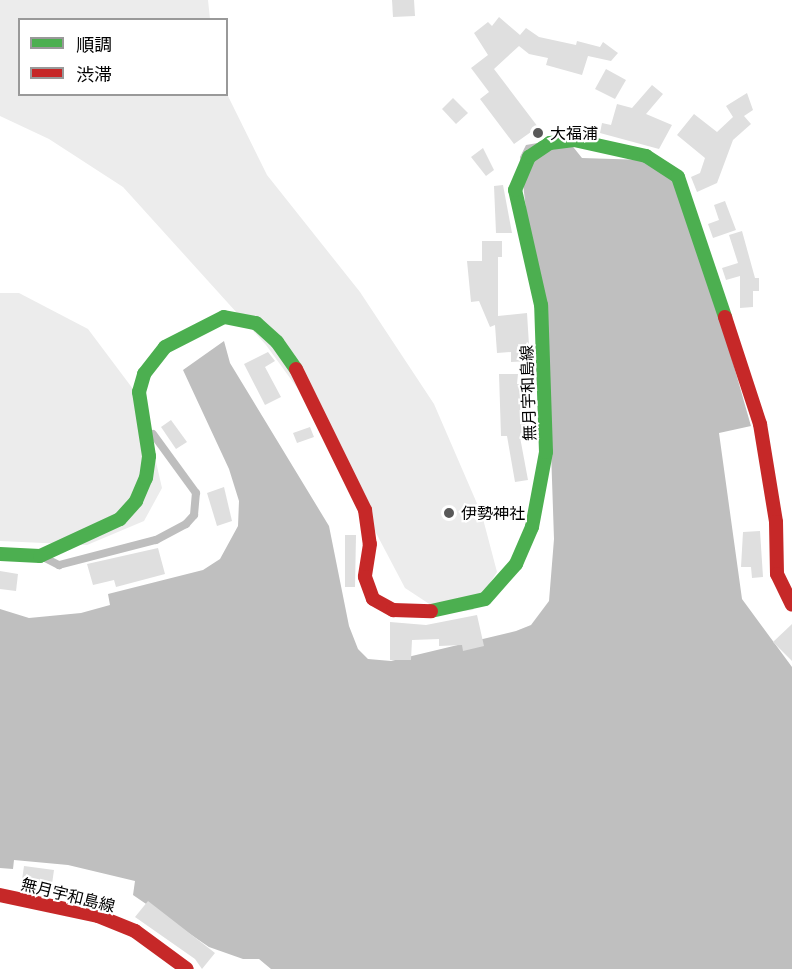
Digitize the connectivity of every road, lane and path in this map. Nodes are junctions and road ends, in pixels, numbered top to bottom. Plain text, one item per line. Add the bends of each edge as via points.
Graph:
1 (142, 414) junction
2 (0, 554) edge
3 (40, 556) junction
4 (792, 605) edge
5 (0, 895) edge
6 (187, 969) edge

1 - 3 main road, 無月宇和島線 via 149,456 147,478 136,501 120,519
1 - 3 lane via 190,481 196,493 194,515 173,534 156,540 59,565
1 - 4 main road, 無月宇和島線 via 140,392 144,374 165,347 224,317 256,323 277,342 302,377 365,510 370,544 365,577 373,599 393,610 424,614 485,599 516,564 532,528 546,452 541,304 515,190 529,157 550,143 574,140 629,150 661,163 678,177 699,235 760,424 776,522 777,574
2 - 3 main road, 無月宇和島線
5 - 6 main road, 無月宇和島線 via 98,916 135,931

